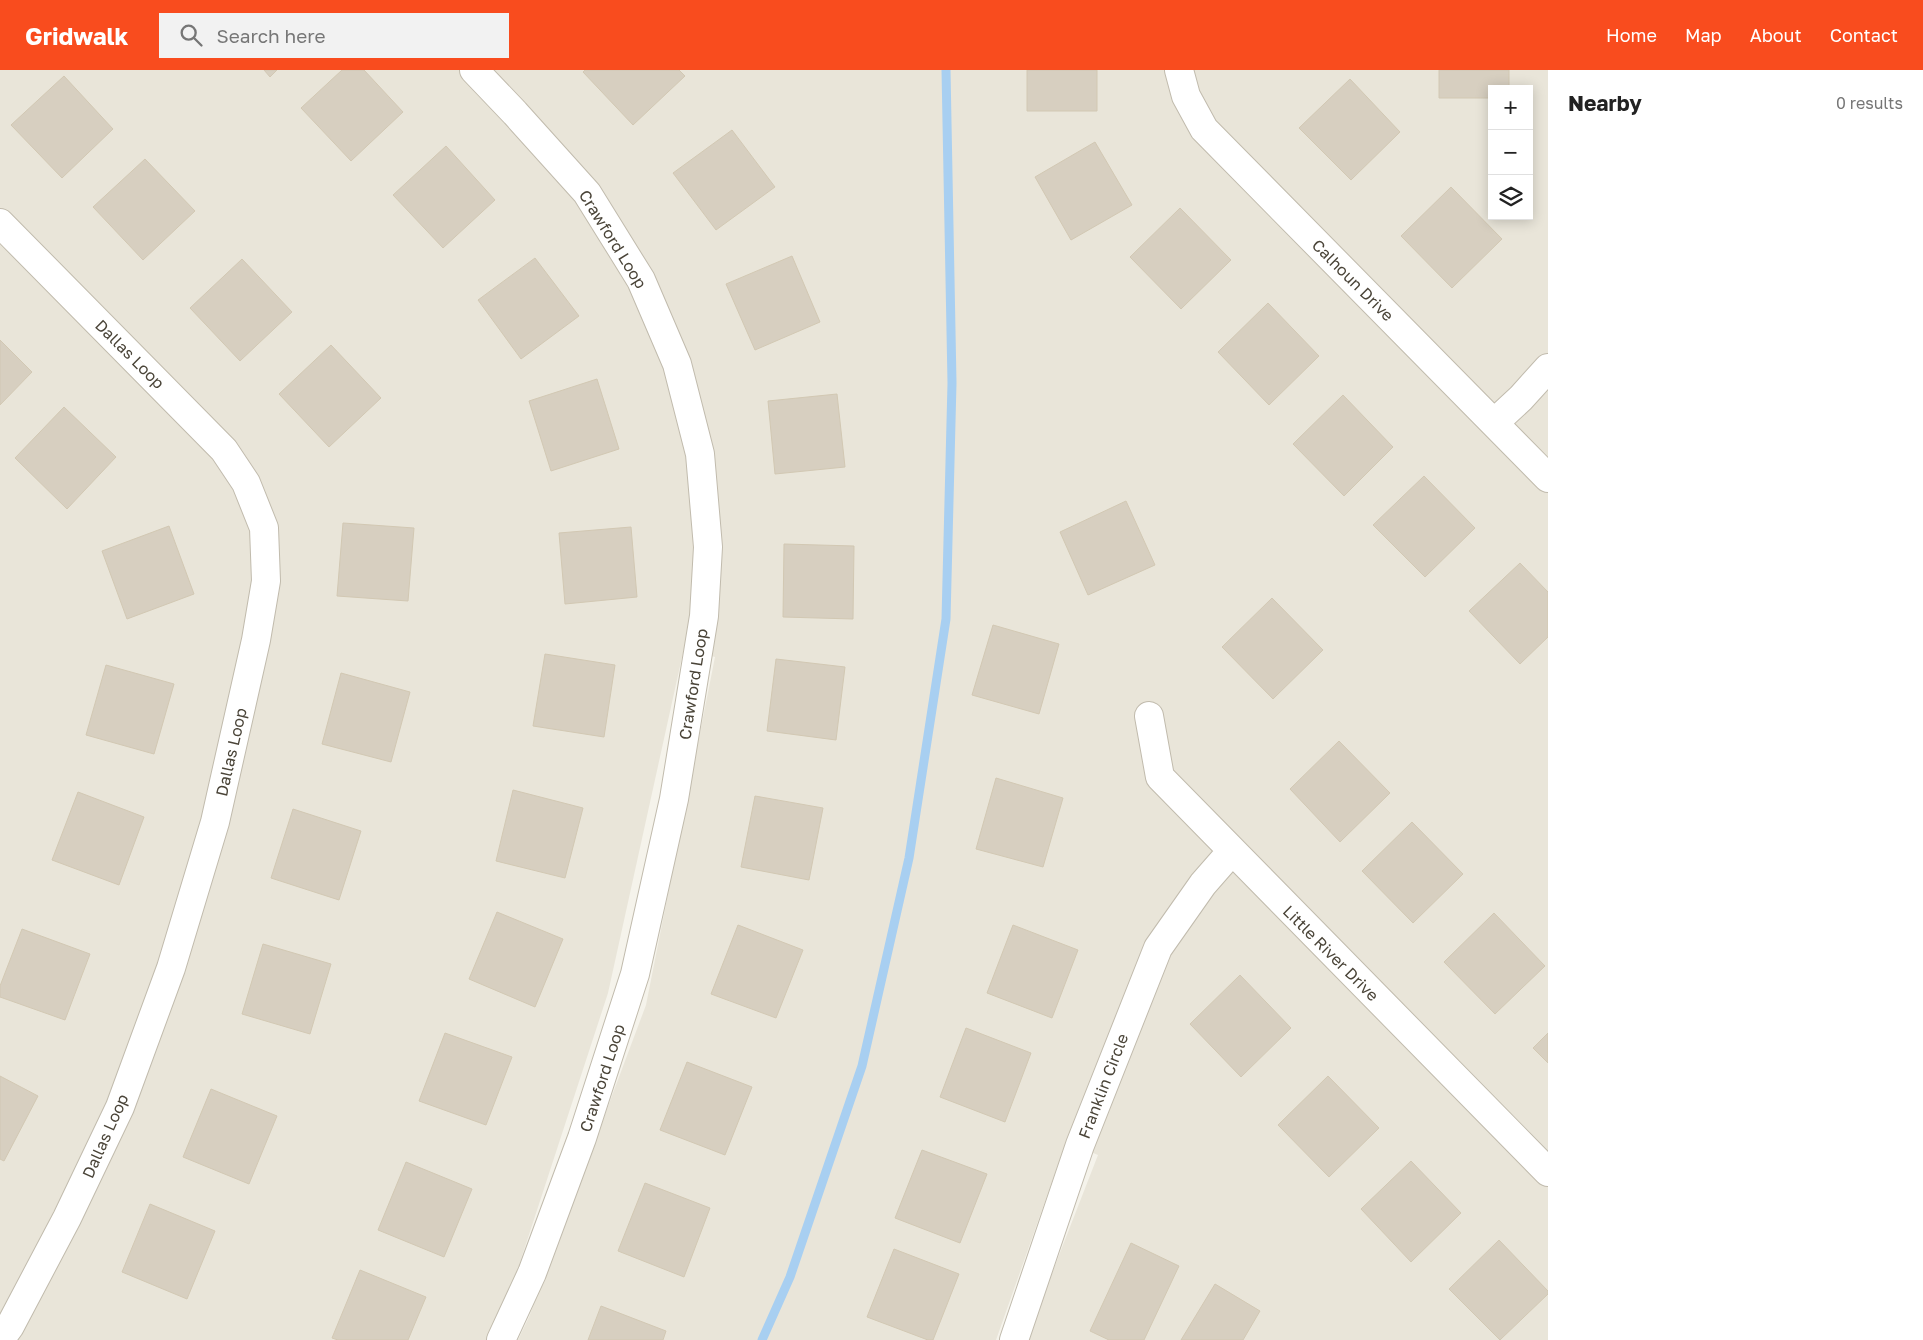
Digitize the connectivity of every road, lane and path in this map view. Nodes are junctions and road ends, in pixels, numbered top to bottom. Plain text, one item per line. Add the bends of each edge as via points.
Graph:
1 (474, 70) edge
2 (1179, 70) edge
3 (0, 222) edge
4 (1548, 368) edge
5 (1494, 424) junction
6 (1548, 478) edge
7 (1149, 716) dead end
8 (1231, 852) junction
9 (1548, 1172) edge
10 (0, 1340) edge
11 (501, 1340) edge
12 (1014, 1340) edge

1 - 11 street, Crawford Loop via 516,112 587,193 641,280 677,364 700,454 708,548 704,616 674,799 635,974 582,1138 532,1273
2 - 5 street, Calhoun Drive via 1186,96 1204,129
3 - 10 street, Dallas Loop via 224,450 246,483 264,528 266,581 215,822 171,968 120,1108 63,1226
4 - 5 street
5 - 6 street, Calhoun Drive
7 - 8 street, Little River Drive via 1160,777
8 - 9 street, Little River Drive
8 - 12 street, Franklin Circle via 1203,884 1158,948 1080,1145

